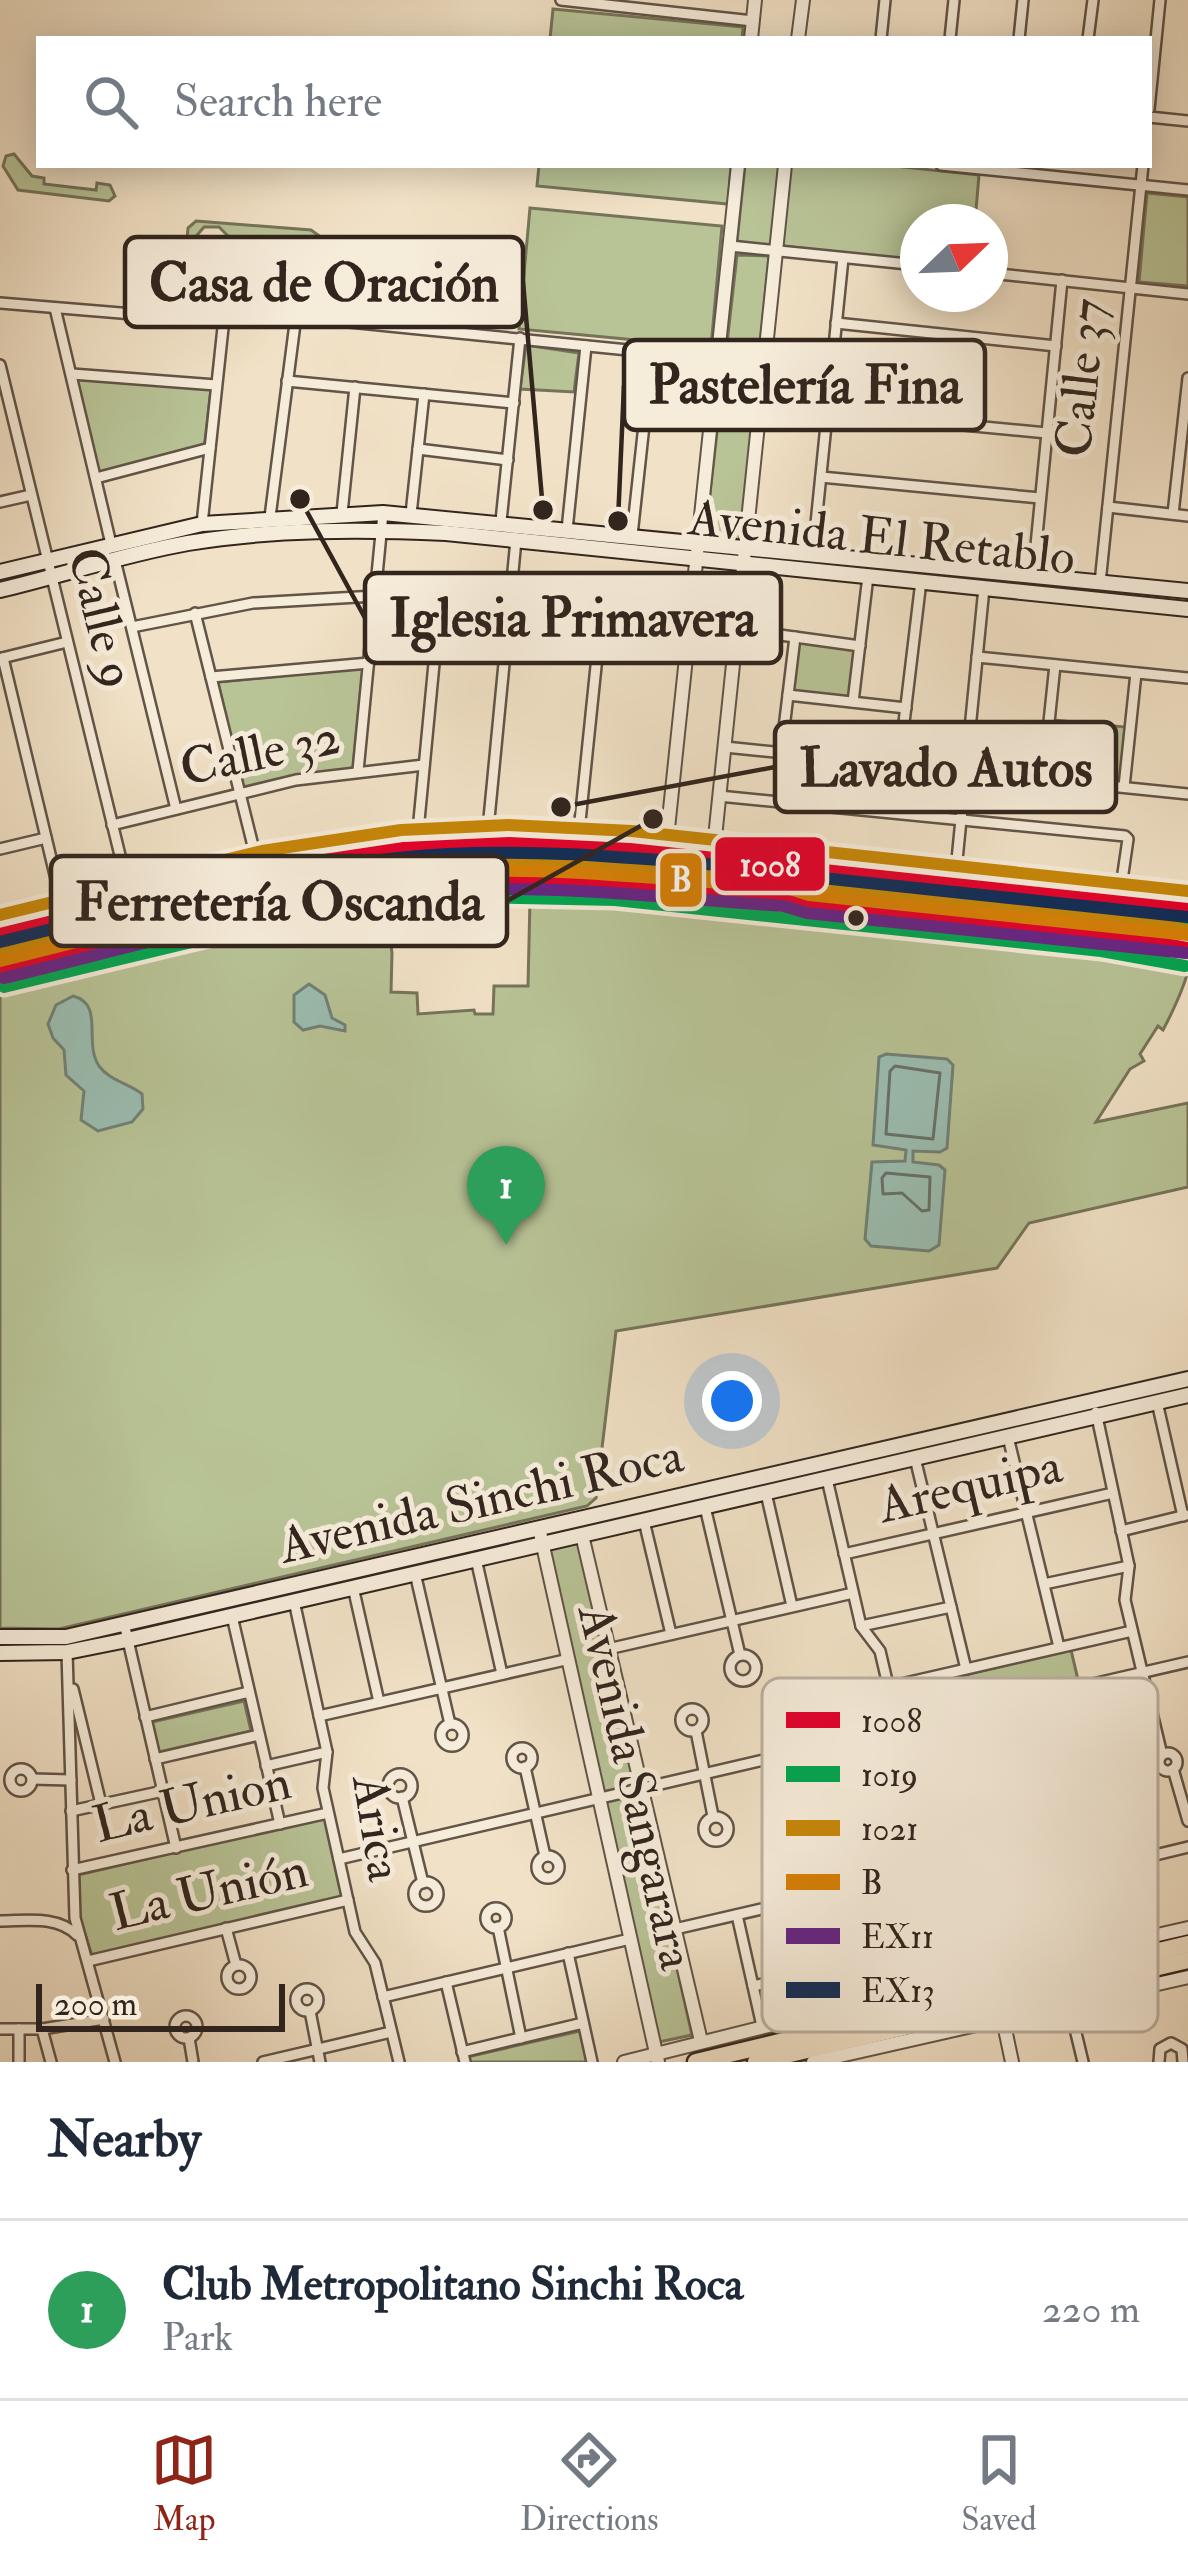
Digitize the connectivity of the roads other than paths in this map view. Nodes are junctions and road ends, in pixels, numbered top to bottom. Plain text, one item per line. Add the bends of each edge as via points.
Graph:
1 (560, 0) edge
2 (683, 0) edge
3 (755, 0) edge
4 (802, 0) edge
5 (885, 0) edge
6 (954, 0) edge
7 (1023, 0) edge
8 (1093, 0) edge
9 (1160, 0) edge
10 (682, 13) junction
11 (753, 21) junction
12 (751, 36) edge
13 (799, 36) edge
14 (880, 36) edge
15 (950, 36) edge
16 (1018, 36) edge
17 (1088, 36) edge
18 (1152, 82) edge
19 (1152, 114) edge
20 (1188, 121) edge
21 (738, 168) edge
22 (785, 168) edge
23 (1005, 168) edge
24 (1074, 168) edge
25 (1143, 168) edge
26 (1073, 178) junction
27 (1141, 185) junction
28 (1188, 190) edge
29 (730, 246) junction
30 (775, 251) junction
31 (843, 258) junction
32 (900, 264) edge
33 (1008, 275) edge
34 (1062, 280) junction
35 (1130, 288) junction
36 (1188, 294) edge
37 (0, 303) edge
38 (56, 308) junction
39 (225, 309) junction
40 (296, 316) junction
41 (836, 323) junction
42 (520, 338) junction
43 (586, 346) junction
44 (1056, 346) junction
45 (652, 352) junction
46 (718, 359) junction
47 (0, 365) edge
48 (72, 374) junction
49 (1188, 378) edge
50 (287, 381) junction
51 (216, 386) junction
52 (355, 387) junction
53 (424, 394) junction
54 (514, 403) junction
55 (827, 412) junction
56 (1047, 434) junction
57 (210, 448) junction
58 (418, 449) junction
59 (1184, 449) edge
60 (508, 460) junction
61 (821, 477) junction
62 (96, 478) junction
63 (31, 495) junction
64 (1040, 498) junction
65 (0, 502) edge
66 (1108, 507) junction
67 (342, 513) junction
68 (383, 513) junction
69 (411, 514) junction
70 (1173, 514) junction
71 (1188, 516) edge
72 (270, 517) junction
73 (748, 519) junction
74 (501, 521) junction
75 (202, 524) junction
76 (382, 530) junction
77 (567, 530) junction
78 (632, 535) junction
79 (515, 540) junction
80 (700, 541) junction
81 (746, 545) junction
82 (773, 548) junction
83 (113, 552) junction
84 (813, 553) junction
85 (698, 559) junction
86 (46, 561) junction
87 (744, 563) junction
88 (0, 572) edge
89 (868, 576) junction
90 (1033, 576) junction
91 (51, 578) junction
92 (921, 580) junction
93 (1100, 583) junction
94 (984, 588) junction
95 (0, 590) edge
96 (1188, 591) edge
97 (375, 596) junction
98 (1098, 599) junction
99 (440, 602) junction
100 (509, 607) junction
101 (1188, 608) edge
102 (195, 613) junction
103 (601, 618) junction
104 (132, 627) junction
105 (691, 628) junction
106 (737, 629) junction
107 (795, 638) junction
108 (67, 642) junction
109 (860, 646) junction
110 (977, 657) junction
111 (2, 658) edge
112 (368, 663) junction
113 (1055, 665) junction
114 (1136, 673) junction
115 (211, 677) junction
116 (1188, 678) edge
117 (788, 695) junction
118 (853, 702) junction
119 (906, 708) junction
120 (724, 747) junction
121 (781, 752) junction
122 (899, 764) junction
123 (424, 766) junction
124 (358, 771) junction
125 (966, 771) junction
126 (1043, 779) junction
127 (1124, 787) junction
128 (240, 793) junction
129 (1188, 794) edge
130 (719, 796) junction
131 (176, 809) junction
132 (961, 821) junction
133 (112, 825) junction
134 (488, 829) junction
135 (418, 831) junction
136 (579, 831) junction
137 (46, 838) junction
138 (667, 838) junction
139 (714, 847) junction
140 (0, 849) edge
141 (256, 858) junction
142 (956, 870) junction
143 (1121, 887) junction
144 (128, 888) junction
145 (1188, 894) edge
146 (742, 895) junction
147 (62, 904) junction
148 (1188, 909) edge
149 (803, 916) junction
150 (0, 921) edge
151 (53, 921) junction
152 (0, 934) edge
153 (1188, 949) edge
154 (4, 978) edge
155 (1188, 1379) edge
156 (1188, 1395) edge
157 (1157, 1402) junction
158 (1095, 1408) junction
159 (1007, 1437) junction
160 (915, 1458) junction
161 (826, 1479) junction
162 (766, 1493) junction
163 (1113, 1493) junction
164 (705, 1507) junction
165 (607, 1512) junction
166 (1026, 1513) junction
167 (1185, 1516) edge
168 (644, 1521) junction
169 (612, 1528) junction
170 (1121, 1531) junction
171 (933, 1534) junction
172 (582, 1535) junction
173 (540, 1536) junction
174 (844, 1554) junction
175 (476, 1559) junction
176 (1129, 1566) junction
177 (415, 1573) junction
178 (1044, 1584) junction
179 (353, 1588) junction
180 (853, 1592) junction
181 (293, 1601) junction
182 (792, 1606) junction
183 (951, 1607) junction
184 (232, 1616) junction
185 (731, 1620) junction
186 (124, 1623) junction
187 (861, 1627) junction
188 (1132, 1630) junction
189 (671, 1634) junction
190 (0, 1637) edge
191 (127, 1640) junction
192 (1060, 1647) junction
193 (608, 1649) junction
194 (68, 1652) junction
195 (0, 1653) edge
196 (740, 1655) dead end
197 (566, 1660) junction
198 (1188, 1662) edge
199 (966, 1669) junction
200 (69, 1672) junction
201 (1142, 1672) junction
202 (502, 1674) junction
203 (886, 1678) edge
204 (927, 1678) edge
205 (1117, 1678) edge
206 (1143, 1678) edge
207 (440, 1688) junction
208 (249, 1692) junction
209 (379, 1702) junction
210 (319, 1716) junction
211 (145, 1717) junction
212 (450, 1724) dead end
213 (696, 1731) dead end
214 (259, 1735) junction
215 (1158, 1740) edge
216 (327, 1752) junction
217 (155, 1759) junction
218 (762, 1759) edge
219 (266, 1766) junction
220 (525, 1767) dead end
221 (704, 1773) junction
222 (32, 1779) dead end
223 (71, 1780) junction
224 (643, 1788) junction
225 (163, 1791) junction
226 (403, 1797) dead end
227 (599, 1798) junction
228 (101, 1804) junction
229 (71, 1810) junction
230 (535, 1812) junction
231 (328, 1813) junction
232 (1187, 1813) edge
233 (713, 1816) dead end
234 (280, 1824) junction
235 (413, 1841) junction
236 (1188, 1847) edge
237 (176, 1848) junction
238 (1158, 1854) edge
239 (545, 1856) dead end
240 (338, 1859) junction
241 (72, 1870) junction
242 (423, 1882) dead end
243 (73, 1891) junction
244 (348, 1900) junction
245 (762, 1909) edge
246 (737, 1915) junction
247 (50, 1921) junction
248 (0, 1922) edge
249 (498, 1927) dead end
250 (226, 1928) junction
251 (1188, 1928) edge
252 (675, 1929) junction
253 (1158, 1935) edge
254 (80, 1939) junction
255 (630, 1939) junction
256 (1188, 1944) edge
257 (1158, 1949) edge
258 (568, 1953) junction
259 (88, 1960) junction
260 (1188, 1960) edge
261 (236, 1965) dead end
262 (506, 1967) junction
263 (1158, 1967) edge
264 (1188, 1977) edge
265 (446, 1982) junction
266 (762, 1984) edge
267 (1158, 1984) edge
268 (753, 1986) junction
269 (383, 1997) junction
270 (310, 2011) dead end
271 (104, 2019) junction
272 (583, 2023) junction
273 (762, 2026) joint
274 (0, 2029) edge
275 (19, 2029) junction
276 (42, 2029) junction
277 (391, 2032) junction
278 (851, 2032) edge
279 (880, 2032) edge
280 (925, 2032) edge
281 (1005, 2032) edge
282 (1076, 2032) edge
283 (189, 2038) dead end
284 (521, 2038) junction
285 (701, 2041) junction
286 (317, 2049) junction
287 (866, 2055) edge
288 (1185, 2056) edge
289 (463, 2057) edge
290 (657, 2058) edge
291 (19, 2062) edge
292 (50, 2062) edge
293 (115, 2062) edge
294 (193, 2062) edge
295 (262, 2062) edge
296 (320, 2062) edge
297 (398, 2062) edge
298 (592, 2062) edge
299 (624, 2062) edge
300 (697, 2062) edge
301 (756, 2062) edge
302 (813, 2062) edge
303 (1012, 2062) edge
304 (1083, 2062) edge
305 (1159, 2062) edge

1 - 10 street
2 - 10 street
3 - 11 street
4 - 13 street
5 - 14 street
6 - 15 street
7 - 16 street
8 - 17 street
9 - 18 street
10 - 11 street
11 - 12 street
19 - 20 street
21 - 29 street
22 - 30 street
23 - 26 street
24 - 26 street
25 - 27 street, Calle 37
26 - 27 street
27 - 28 street
27 - 35 street, Calle 37
29 - 30 street
29 - 46 street
30 - 31 street
30 - 73 street
31 - 32 street
31 - 41 street
33 - 34 street
34 - 35 street
34 - 44 street
35 - 36 street
35 - 66 street, Calle 37
37 - 38 street
38 - 39 street via 145,315 180,305
38 - 48 street
39 - 40 street
39 - 51 street
40 - 42 street
40 - 50 street
41 - 44 street
41 - 55 street
42 - 43 street
42 - 54 street
43 - 45 street
43 - 77 street
44 - 56 street
45 - 46 street
45 - 78 street
46 - 80 street
47 - 63 street, Calle 9
48 - 51 street
48 - 62 street
49 - 59 street
50 - 52 street
50 - 72 street
51 - 57 street
52 - 53 street
52 - 67 street
53 - 54 street
53 - 58 street
54 - 60 street
55 - 56 street
55 - 61 street
56 - 64 street
57 - 62 street
57 - 75 street
58 - 60 street
58 - 69 street
59 - 70 street
60 - 74 street
61 - 64 street
61 - 84 street
62 - 83 street
63 - 65 street
63 - 86 street, Calle 9
64 - 90 street
66 - 70 street
66 - 93 street, Calle 37
67 - 68 main road, Avenida El Retablo
67 - 72 main road, Avenida El Retablo
68 - 69 main road, Avenida El Retablo
68 - 76 street
69 - 74 main road, Avenida El Retablo
70 - 71 street
72 - 75 main road, Avenida El Retablo
73 - 81 street
73 - 82 main road
74 - 77 main road, Avenida El Retablo
75 - 83 main road, Avenida El Retablo
76 - 79 main road, Avenida El Retablo
76 - 83 main road, Avenida El Retablo
76 - 97 street
77 - 78 main road, Avenida El Retablo
78 - 80 main road, Avenida El Retablo
79 - 85 main road, Avenida El Retablo
79 - 100 street
80 - 81 main road, Avenida El Retablo
80 - 85 street
81 - 82 main road, Avenida El Retablo
81 - 87 street
82 - 84 main road, Avenida El Retablo
83 - 86 main road, Avenida El Retablo
83 - 91 main road, Avenida El Retablo
83 - 104 street
84 - 90 main road, Avenida El Retablo
85 - 87 main road, Avenida El Retablo
85 - 105 street
86 - 88 main road, Avenida El Retablo
86 - 91 street, Calle 9
87 - 89 main road, Avenida El Retablo
87 - 106 street
89 - 92 main road, Avenida El Retablo
89 - 109 street
90 - 93 main road, Avenida El Retablo
91 - 95 main road, Avenida El Retablo
91 - 108 street, Calle 9
92 - 94 main road, Avenida El Retablo
92 - 119 street
93 - 96 main road, Avenida El Retablo
93 - 98 street, Calle 37
94 - 98 main road, Avenida El Retablo
94 - 110 street
97 - 99 street
97 - 102 street
97 - 112 street
98 - 101 main road, Avenida El Retablo
99 - 100 street
99 - 123 street
100 - 103 street
100 - 134 street
102 - 104 street
102 - 115 street
103 - 105 street
103 - 136 street
104 - 131 street
105 - 138 street
106 - 107 street
106 - 120 street
107 - 109 street
107 - 117 street
108 - 111 street
108 - 133 street, Calle 9
109 - 118 street
110 - 113 street
110 - 125 street
111 - 137 street
112 - 115 street
112 - 124 street
113 - 114 street
113 - 126 street
114 - 116 street
114 - 127 street
115 - 128 street
117 - 118 street
117 - 121 street
118 - 119 street
119 - 122 street
120 - 121 street
120 - 130 street
121 - 122 street
122 - 125 street
123 - 124 street, Calle 32
123 - 135 street
124 - 128 street, Calle 32
125 - 126 street
125 - 132 street
126 - 127 street
127 - 129 street
128 - 131 street, Calle 32
128 - 141 street
130 - 132 street
130 - 139 street
131 - 133 street, Calle 32
132 - 142 street
132 - 143 street via 1125,836
133 - 144 street, Calle 9
134 - 135 street
134 - 136 street
135 - 141 street
136 - 138 street
137 - 140 street
137 - 147 street
138 - 139 street
139 - 142 street
141 - 144 street
142 - 143 street
143 - 145 street
144 - 147 street
146 - 149 main road
146 - 153 main road
146 - 154 main road via 531,878 423,881 267,904 52,956
147 - 150 street
148 - 151 main road via 509,843 334,857
149 - 153 street via 1144,955
149 - 154 street via 531,892 385,898
150 - 151 main road
151 - 152 main road
155 - 158 main road, Avenida Sinchi Roca
156 - 157 main road, Avenida Sinchi Roca
157 - 158 main road, Avenida Sinchi Roca
157 - 167 street
158 - 159 main road, Avenida Sinchi Roca
158 - 163 street
158 - 165 main road, Avenida Sinchi Roca
159 - 160 main road, Avenida Sinchi Roca
159 - 166 street
160 - 161 main road, Avenida Sinchi Roca
160 - 171 street
161 - 162 main road, Avenida Sinchi Roca
161 - 174 street
162 - 164 main road, Avenida Sinchi Roca
162 - 182 street
163 - 166 street, Arequipa
163 - 170 street
164 - 168 main road, Avenida Sinchi Roca
164 - 185 street
165 - 169 main road
165 - 173 main road, Avenida Sinchi Roca
166 - 171 street, Arequipa
166 - 178 street
167 - 170 street, Arequipa
168 - 169 main road, Avenida Sinchi Roca
168 - 189 street
169 - 172 main road, Avenida Sinchi Roca
170 - 176 street
171 - 174 street, Arequipa
171 - 183 street
172 - 173 main road, Avenida Sinchi Roca
172 - 193 street, Avenida Sangarara
173 - 175 main road, Avenida Sinchi Roca
173 - 186 main road, Avenida Sinchi Roca
173 - 197 street, Avenida Sangarara
174 - 180 street
175 - 177 main road, Avenida Sinchi Roca
175 - 202 street
176 - 178 street
176 - 188 street
177 - 179 main road, Avenida Sinchi Roca
177 - 207 street
178 - 192 street
179 - 181 main road, Avenida Sinchi Roca
179 - 209 street
180 - 182 street, Arequipa
180 - 187 street
181 - 184 main road, Avenida Sinchi Roca
181 - 210 street, Arica
182 - 185 street, Arequipa
183 - 187 street
183 - 199 street
184 - 191 main road, Avenida Sinchi Roca
184 - 208 street
185 - 189 street, Arequipa
185 - 196 street
186 - 190 main road, Avenida Sinchi Roca via 66,1637
186 - 191 street
187 - 203 street via 880,1652
188 - 192 street
188 - 201 street
189 - 193 street, Arequipa
191 - 194 main road, Avenida Sinchi Roca
191 - 211 street
192 - 199 street
193 - 224 street, Avenida Sangarara
194 - 195 main road, Avenida Sinchi Roca
194 - 200 street
197 - 202 street
197 - 227 street, Avenida Sangarara
198 - 201 street
199 - 204 street
200 - 223 street
200 - 228 street
201 - 205 street
201 - 206 street
202 - 207 street
207 - 209 street
207 - 212 street
208 - 211 street
208 - 214 street
209 - 210 street
210 - 216 street, Arica
211 - 217 street
213 - 221 street
214 - 217 street
214 - 219 street
215 - 232 street via 1159,1763 1173,1769
216 - 219 street
216 - 231 street, Arica
217 - 225 street
218 - 221 street
219 - 234 street
220 - 230 street
221 - 224 street
221 - 233 street
222 - 223 street
223 - 229 street
224 - 227 street
224 - 252 street, Avenida Sangarara
225 - 228 street
225 - 237 street
226 - 235 street
227 - 230 street
227 - 255 street, Avenida Sangarara
228 - 229 street
229 - 241 street
230 - 235 street
230 - 239 street
231 - 234 street, La Union
231 - 240 street, Arica
234 - 237 street, La Union
235 - 240 street
235 - 242 street
236 - 238 street
237 - 241 street, La Union
240 - 244 street, Arica
241 - 243 street
243 - 247 street, La Unión via 67,1912
243 - 254 street
244 - 250 street, La Unión
244 - 269 street, Arica
245 - 246 street
246 - 252 street
246 - 268 street
247 - 248 street, La Unión
247 - 254 street, La Unión
249 - 262 street
250 - 259 street, La Unión
250 - 261 street
251 - 253 street
252 - 285 street, Avenida Sangarara
254 - 259 street
255 - 258 street
255 - 290 street, Avenida Sangarara
256 - 257 highway
258 - 262 street
258 - 272 street
259 - 271 street
260 - 263 highway
262 - 265 street
262 - 284 street
264 - 267 street
265 - 269 street
265 - 289 street
266 - 268 street
268 - 273 street
269 - 277 street, Arica
270 - 286 street
271 - 276 street
271 - 293 street
272 - 284 street
272 - 298 street
273 - 285 street
274 - 275 street
275 - 276 street
275 - 291 street
276 - 292 street
277 - 286 street
277 - 297 street, Arica
278 - 300 highway
279 - 301 highway
280 - 287 street
281 - 303 street
282 - 304 street
283 - 294 street
284 - 289 street
285 - 290 street
286 - 295 street
286 - 296 street
287 - 302 street
288 - 305 street via 1167,2044
290 - 299 street

